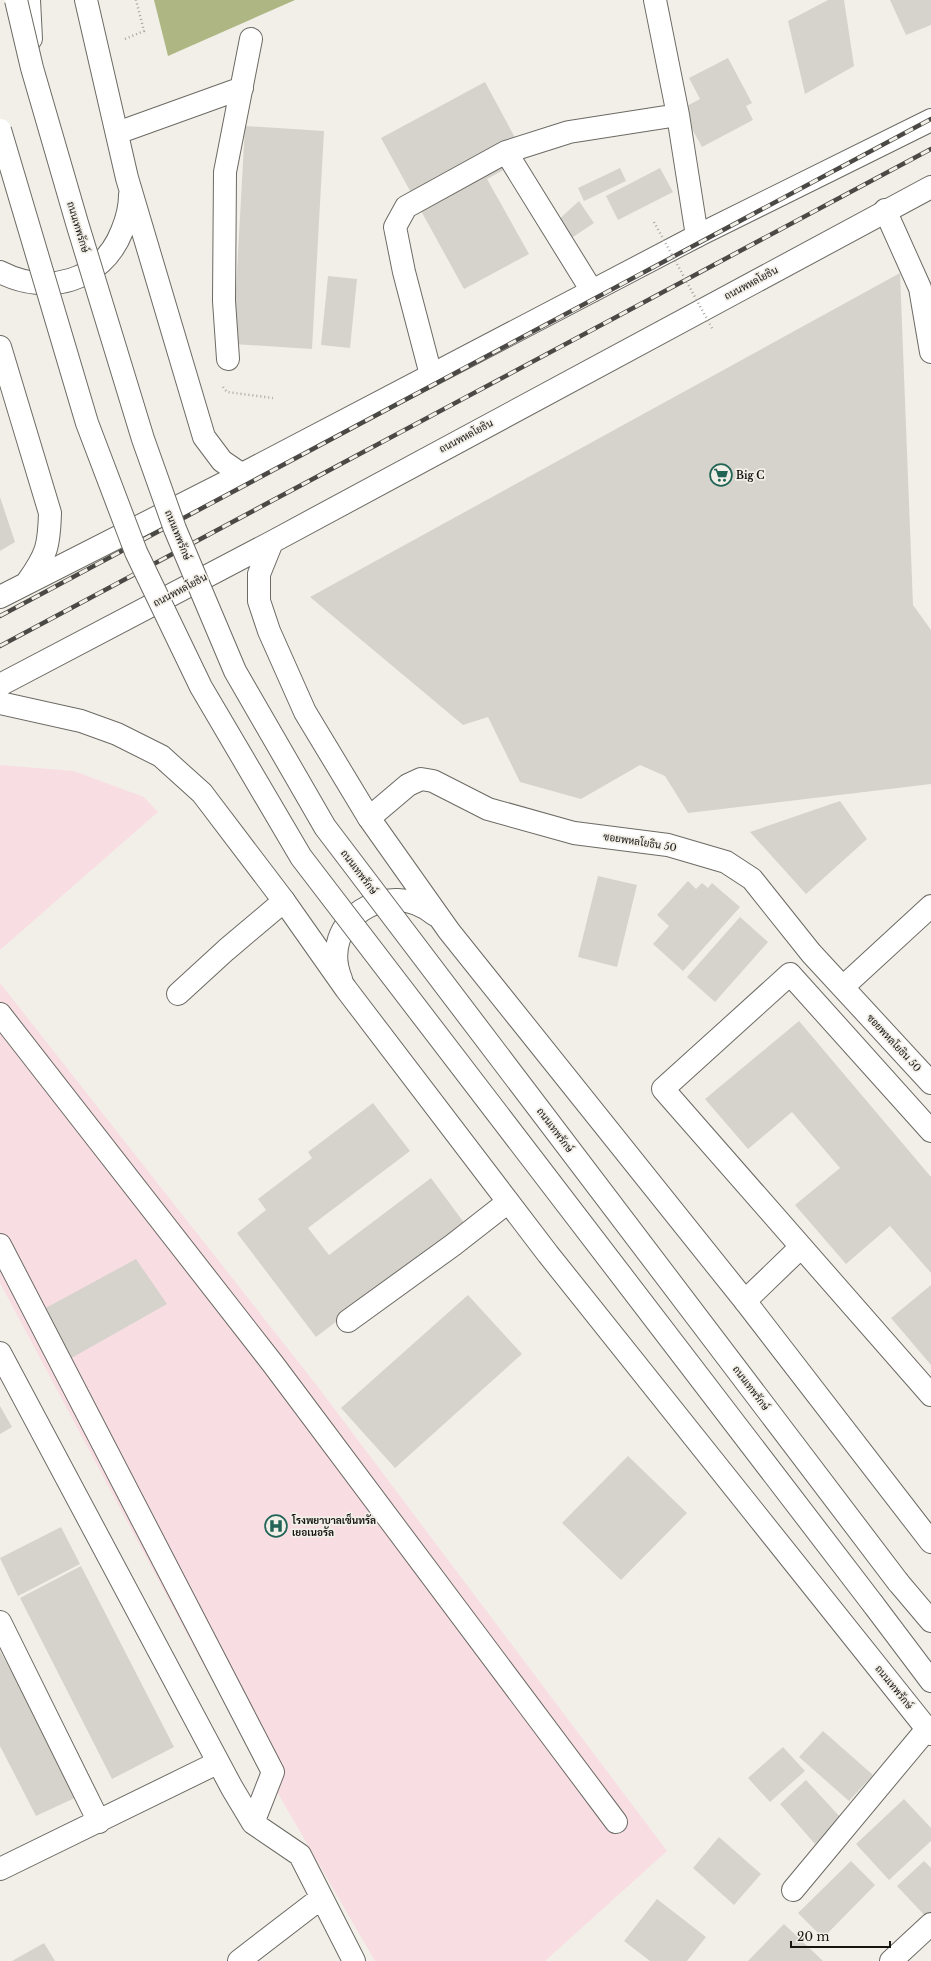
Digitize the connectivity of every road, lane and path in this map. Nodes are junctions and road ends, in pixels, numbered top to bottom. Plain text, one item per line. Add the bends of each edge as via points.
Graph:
1 (16, 0) edge
2 (29, 0) edge
3 (86, 0) edge
4 (655, 0) edge
5 (251, 38) dead end
6 (32, 68) junction
7 (242, 88) junction
8 (678, 115) junction
9 (931, 120) edge
10 (0, 130) edge
11 (117, 133) junction
12 (506, 152) junction
13 (127, 178) junction
14 (931, 187) edge
15 (885, 210) junction
16 (654, 222) dead end
17 (697, 236) junction
18 (0, 272) edge
19 (592, 291) junction
20 (712, 330) dead end
21 (0, 347) edge
22 (931, 352) edge
23 (228, 359) dead end
24 (431, 375) junction
25 (241, 474) junction
26 (272, 542) junction
27 (27, 582) junction
28 (0, 597) edge
29 (0, 685) edge
30 (0, 703) edge
31 (369, 818) junction
32 (284, 901) junction
33 (931, 906) edge
34 (441, 920) junction
35 (843, 987) junction
36 (346, 989) junction
37 (178, 994) dead end
38 (0, 1014) edge
39 (931, 1082) edge
40 (931, 1132) edge
41 (508, 1202) junction
42 (0, 1245) edge
43 (801, 1247) junction
44 (745, 1301) junction
45 (348, 1321) dead end
46 (0, 1353) edge
47 (931, 1396) edge
48 (931, 1542) edge
49 (931, 1621) edge
50 (0, 1622) edge
51 (931, 1681) edge
52 (929, 1731) edge
53 (217, 1762) junction
54 (100, 1822) junction
55 (616, 1822) dead end
56 (253, 1823) junction
57 (0, 1869) edge
58 (793, 1890) dead end
59 (321, 1898) junction
60 (931, 1924) edge
61 (239, 1961) edge
62 (354, 1961) edge
63 (891, 1961) edge

1 - 6 main road, ถนนเทพรักษ์, bridge
2 - 6 main road, bridge
3 - 11 main road
4 - 8 main road
5 - 7 main road
6 - 49 main road, ถนนเทพรักษ์, bridge via 76,223 143,439 175,529 239,678 325,827 898,1582
7 - 11 main road
7 - 23 main road via 225,172 224,301
8 - 12 main road via 569,132
8 - 17 main road
9 - 17 main road
10 - 51 main road, bridge via 87,422 136,552 201,687 301,857
11 - 13 main road
12 - 19 main road
12 - 24 main road via 406,207 395,227
13 - 18 main road via 130,197 128,217 117,244 98,266 77,278 58,284 30,283
13 - 25 main road via 204,438 222,461
14 - 15 main road, ถนนพหลโยธิน
15 - 22 main road via 920,288
15 - 26 main road, ถนนพหลโยธิน
16 - 20 path, bridge
17 - 19 main road
19 - 24 main road
21 - 27 main road via 50,513 50,538 42,561
24 - 25 main road
25 - 27 main road
26 - 29 main road, ถนนพหลโยธิน
26 - 31 main road via 258,574 259,601 305,712
27 - 28 main road
30 - 32 main road, ถนนเทพรักษ์ via 81,721 117,734 161,756 202,793
31 - 34 main road
31 - 35 main road, ซอยพหลโยธิน 50 via 408,785 427,780 488,810 574,833 668,845 726,862 752,880 811,953
32 - 36 main road, ถนนเทพรักษ์
32 - 37 main road
33 - 35 main road
34 - 36 main road via 428,909 412,902 393,899 368,906 356,915 342,933 337,950 338,971
34 - 44 main road
35 - 39 main road, ซอยพหลโยธิน 50
36 - 41 main road, ถนนเทพรักษ์
38 - 55 main road via 273,1364
40 - 43 main road via 790,974 663,1088
41 - 45 main road
41 - 52 main road, ถนนเทพรักษ์
42 - 56 main road via 273,1772
43 - 44 main road
43 - 47 main road
44 - 48 main road
46 - 53 main road
50 - 54 main road
52 - 58 main road
53 - 54 main road
53 - 56 main road
54 - 57 main road
56 - 59 main road via 300,1856
59 - 61 main road
59 - 62 main road
60 - 63 main road

